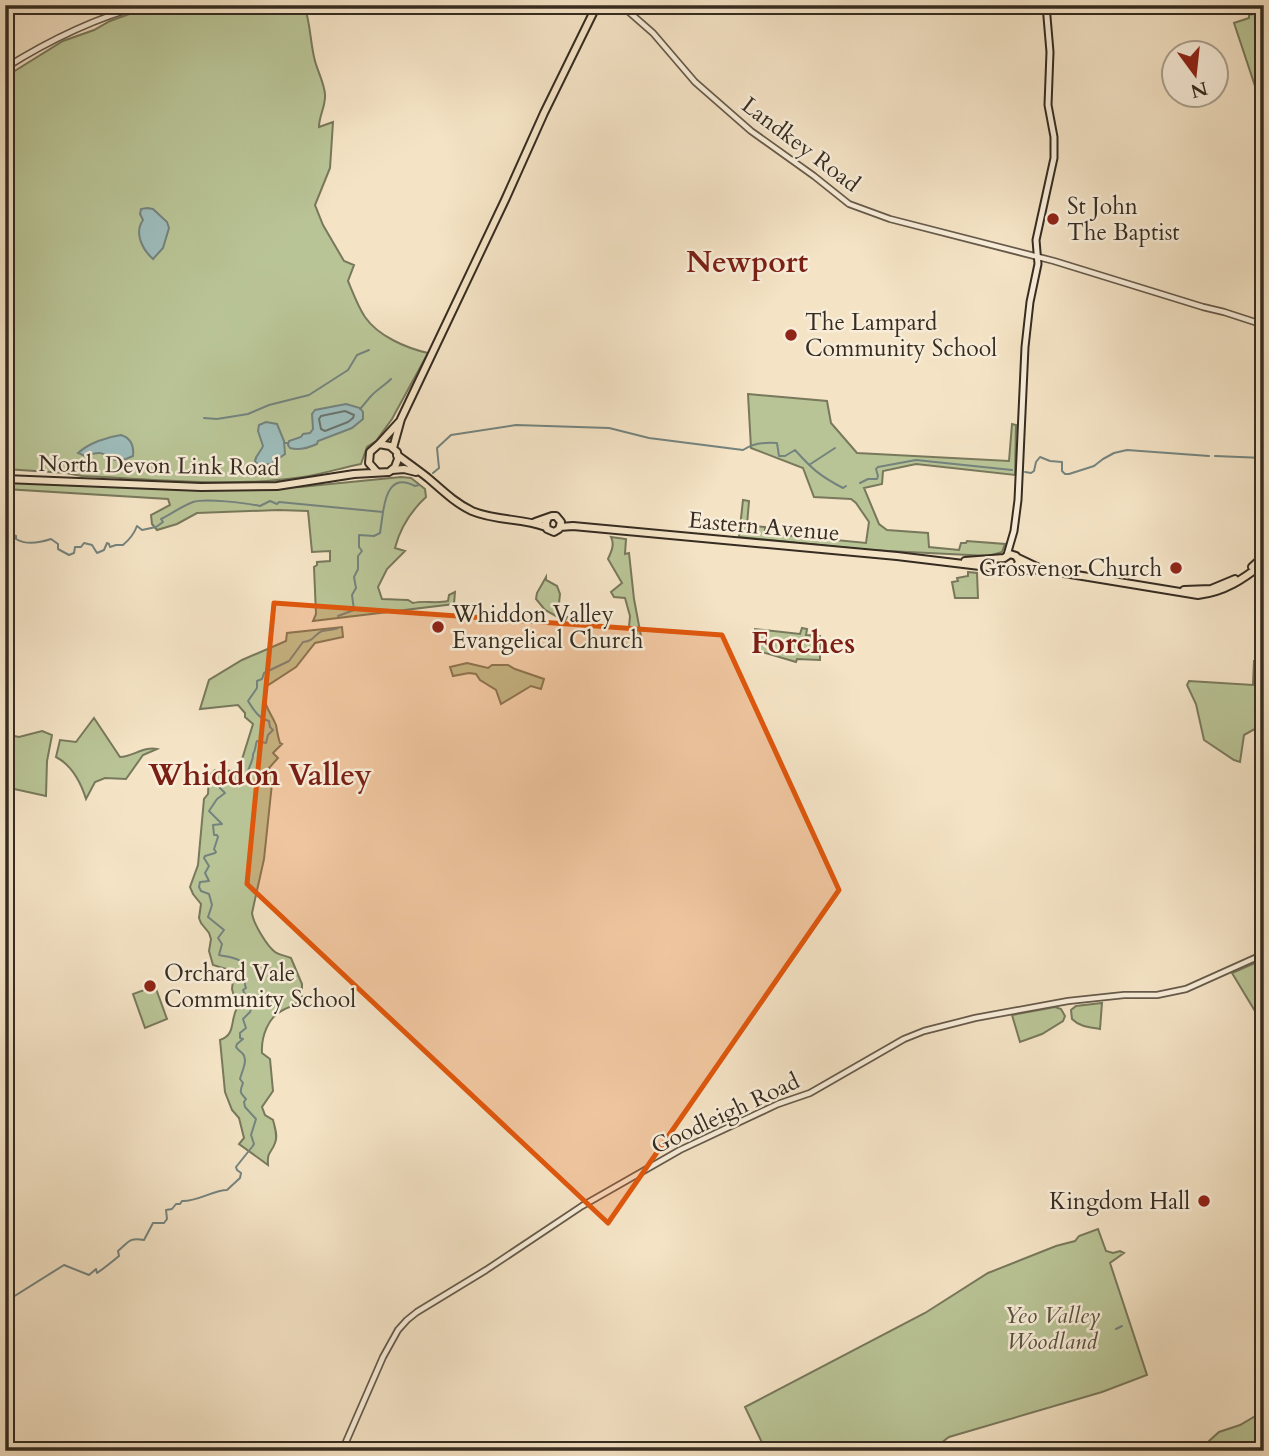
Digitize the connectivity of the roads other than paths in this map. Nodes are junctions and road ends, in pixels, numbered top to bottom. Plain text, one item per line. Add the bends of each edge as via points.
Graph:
1 (144, 5) edge
2 (597, 5) edge
3 (621, 5) edge
4 (1046, 5) edge
5 (5, 68) edge
6 (1038, 257) junction
7 (1264, 326) edge
8 (401, 419) junction
9 (379, 444) junction
10 (393, 448) junction
11 (397, 455) junction
12 (369, 460) junction
13 (392, 470) junction
14 (377, 472) junction
15 (354, 474) junction
16 (427, 477) junction
17 (5, 479) edge
18 (548, 518) junction
19 (533, 522) junction
20 (560, 524) junction
21 (546, 527) junction
22 (1012, 543) junction
23 (1264, 556) edge
24 (1006, 557) junction
25 (1017, 557) junction
26 (953, 562) junction
27 (1264, 563) edge
28 (1005, 569) junction
29 (1040, 569) junction
30 (1016, 570) junction
31 (1209, 591) junction
32 (1264, 954) edge
33 (341, 1451) edge

1 - 5 street via 78,28
2 - 8 main road
3 - 6 street, Landkey Road via 653,33 695,82 751,131 849,204
4 - 6 main road via 1048,105 1055,145 1036,240
6 - 7 street, Landkey Road
6 - 22 main road via 1025,347
8 - 9 main road
8 - 10 main road
9 - 10 main road
9 - 12 main road via 372,448
10 - 11 main road
11 - 13 main road
11 - 16 main road
12 - 14 main road
12 - 15 main road
13 - 14 main road
13 - 16 main road via 409,469
14 - 15 main road, North Devon Link Road
15 - 17 main road, North Devon Link Road via 243,488
16 - 19 main road via 472,511
18 - 19 main road
18 - 20 main road via 556,516
18 - 21 main road
19 - 21 main road
20 - 21 main road via 554,532
20 - 26 main road, Eastern Avenue
22 - 24 main road
22 - 25 main road
23 - 31 main road via 1239,577
24 - 25 main road
24 - 26 main road, Eastern Avenue
24 - 28 main road
25 - 29 main road
25 - 30 main road
26 - 28 main road, Eastern Avenue
27 - 31 main road via 1228,588
28 - 30 main road
29 - 30 main road
29 - 31 main road via 1168,590
32 - 33 street, Goodleigh Road via 1186,989 1068,1001 924,1031 810,1093 680,1150 582,1206 407,1320 383,1357

